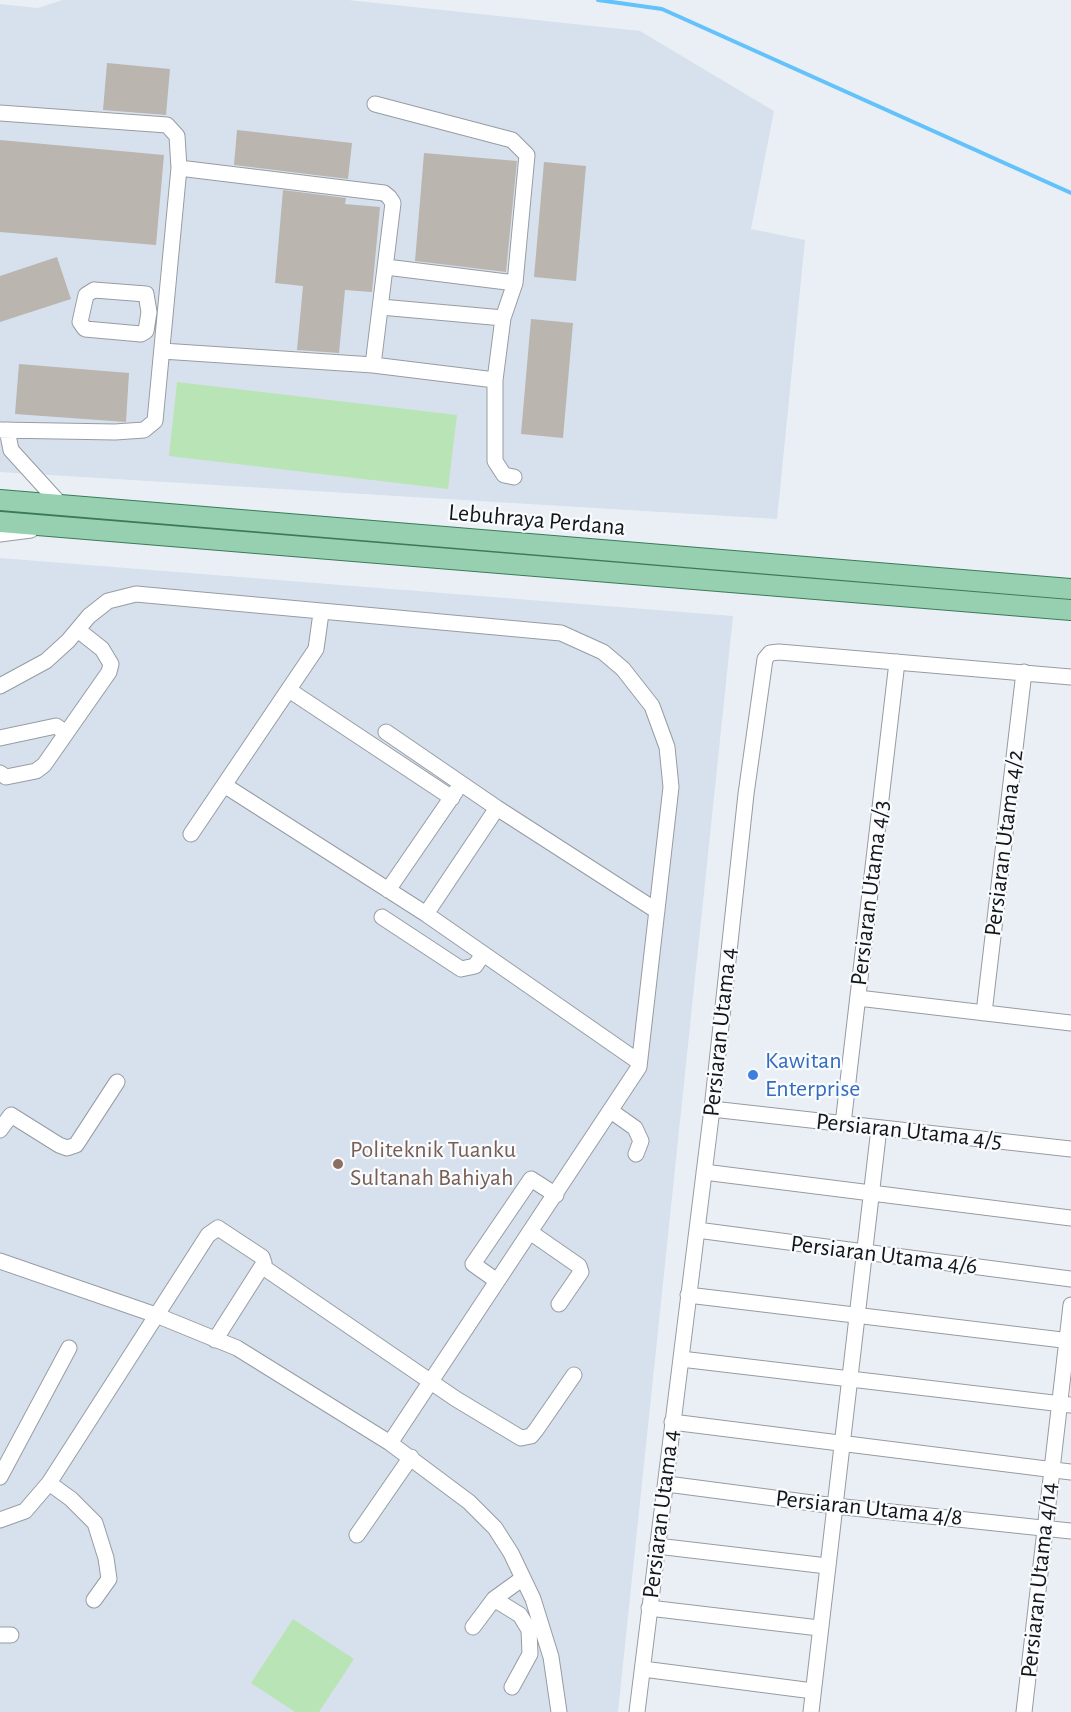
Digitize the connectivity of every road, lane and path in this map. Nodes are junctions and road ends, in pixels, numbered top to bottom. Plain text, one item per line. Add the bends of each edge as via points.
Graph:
1 (375, 104) dead end
2 (0, 113) edge
3 (179, 168) junction
4 (386, 267) junction
5 (515, 283) junction
6 (381, 307) junction
7 (149, 312) junction
8 (165, 312) junction
9 (502, 318) junction
10 (162, 351) junction
11 (373, 365) junction
12 (495, 380) junction
13 (3, 430) edge
14 (514, 477) dead end
15 (0, 500) edge
16 (41, 504) junction
17 (61, 505) junction
18 (0, 509) edge
19 (0, 522) edge
20 (55, 526) junction
21 (0, 534) edge
22 (1071, 589) edge
23 (1071, 610) edge
24 (321, 613) junction
25 (78, 630) junction
26 (897, 662) junction
27 (1023, 672) junction
28 (1071, 677) edge
29 (0, 686) edge
30 (289, 690) junction
31 (386, 732) dead end
32 (66, 733) junction
33 (0, 738) edge
34 (0, 773) edge
35 (461, 783) junction
36 (224, 785) junction
37 (452, 798) junction
38 (497, 808) junction
39 (191, 834) dead end
40 (388, 890) junction
41 (657, 911) junction
42 (426, 914) junction
43 (382, 917) dead end
44 (483, 954) junction
45 (858, 998) junction
46 (984, 1013) junction
47 (1071, 1023) edge
48 (639, 1062) junction
49 (117, 1082) dead end
50 (712, 1109) junction
51 (611, 1111) junction
52 (843, 1124) junction
53 (879, 1128) junction
54 (0, 1130) edge
55 (1071, 1149) edge
56 (636, 1154) dead end
57 (704, 1173) junction
58 (872, 1192) junction
59 (556, 1195) junction
60 (1071, 1218) edge
61 (697, 1230) junction
62 (530, 1232) junction
63 (864, 1253) junction
64 (0, 1261) edge
65 (263, 1267) junction
66 (1071, 1279) edge
67 (497, 1281) junction
68 (688, 1295) junction
69 (559, 1304) dead end
70 (1071, 1305) edge
71 (156, 1314) junction
72 (857, 1315) junction
73 (215, 1340) junction
74 (1069, 1340) edge
75 (69, 1348) dead end
76 (681, 1359) junction
77 (574, 1375) dead end
78 (850, 1378) junction
79 (431, 1381) junction
80 (1065, 1405) edge
81 (672, 1422) junction
82 (390, 1443) junction
83 (843, 1444) junction
84 (411, 1457) junction
85 (1051, 1470) junction
86 (1071, 1472) edge
87 (0, 1477) edge
88 (49, 1483) junction
89 (667, 1484) junction
90 (835, 1506) junction
91 (0, 1520) edge
92 (1046, 1528) junction
93 (1071, 1531) edge
94 (357, 1535) dead end
95 (657, 1546) junction
96 (827, 1566) junction
97 (523, 1578) junction
98 (494, 1599) junction
99 (94, 1600) dead end
100 (649, 1608) junction
101 (473, 1627) dead end
102 (819, 1628) junction
103 (643, 1669) junction
104 (512, 1687) dead end
105 (813, 1691) junction
106 (559, 1712) edge
107 (637, 1712) edge
108 (811, 1712) edge
109 (1024, 1712) edge

1 - 5 street via 512,140 527,154
2 - 3 street via 168,125 177,136
3 - 4 street via 384,193 393,203
3 - 8 street
4 - 5 street
4 - 6 street
5 - 9 street
6 - 9 street
6 - 11 street
7 - 7 street via 146,294 94,290 86,295 80,322 85,329 141,334 146,331
7 - 8 street
8 - 10 street
9 - 12 street
10 - 11 street
10 - 13 street via 155,421 150,428 115,432
11 - 12 street
12 - 14 street via 495,461 504,475
13 - 17 street via 11,450
15 - 16 main road, Lebuhraya Perdana
16 - 17 main road, Lebuhraya Perdana
16 - 18 main road
17 - 22 main road, Lebuhraya Perdana
19 - 20 main road, Lebuhraya Perdana
20 - 21 street
20 - 23 main road, Lebuhraya Perdana
24 - 25 street via 136,594 108,601
24 - 30 street via 316,649
24 - 41 street via 561,633 596,648 623,669 652,706 671,775
25 - 29 street via 46,661
25 - 32 street via 102,649 111,664
26 - 27 street, Persiaran Utama 4
26 - 45 street, Persiaran Utama 4/3
26 - 50 street, Persiaran Utama 4 via 779,652 770,653 765,659 746,794
27 - 28 street, Persiaran Utama 4
27 - 46 street, Persiaran Utama 4/2
30 - 36 street
30 - 37 street
31 - 35 street
32 - 33 street via 56,726
32 - 34 street via 36,771 6,777
35 - 37 street
35 - 38 street
36 - 39 street
36 - 40 street
37 - 40 street
38 - 41 street
38 - 42 street
40 - 42 street
41 - 48 street
42 - 44 street
43 - 44 street via 461,969 475,966
44 - 48 street
45 - 46 street
45 - 52 street, Persiaran Utama 4/3
46 - 47 street
48 - 51 street
49 - 54 street via 76,1144 67,1148 11,1114
50 - 52 street, Persiaran Utama 4/5
50 - 57 street, Persiaran Utama 4
51 - 56 street via 635,1128 641,1141
51 - 59 street
52 - 53 street, Persiaran Utama 4/5
53 - 55 street, Persiaran Utama 4/5
53 - 58 street
57 - 58 street
57 - 61 street, Persiaran Utama 4
58 - 60 street
58 - 63 street
59 - 62 street
59 - 67 street via 531,1179 473,1264
61 - 63 street, Persiaran Utama 4/6
61 - 68 street, Persiaran Utama 4
62 - 67 street
62 - 69 street via 576,1262 581,1272
63 - 66 street, Persiaran Utama 4/6
63 - 72 street
64 - 71 street
65 - 71 street via 262,1257 218,1228 208,1235
65 - 73 street
65 - 79 street
67 - 79 street
68 - 72 street
68 - 76 street, Persiaran Utama 4
70 - 74 street, Persiaran Utama 4/14
71 - 73 street
71 - 88 street
72 - 74 street
72 - 78 street
73 - 82 street via 259,1359
74 - 80 street, Persiaran Utama 4/14
75 - 87 street
76 - 78 street
76 - 81 street, Persiaran Utama 4
77 - 79 street via 531,1436 521,1438
78 - 80 street
78 - 83 street
79 - 82 street
80 - 85 street, Persiaran Utama 4/14
81 - 83 street
81 - 89 street, Persiaran Utama 4
82 - 84 street
83 - 85 street
83 - 90 street
84 - 94 street
84 - 97 street via 469,1502 495,1528
85 - 86 street
85 - 92 street, Persiaran Utama 4/14
88 - 91 street via 25,1511
88 - 99 street via 95,1524 109,1579
89 - 90 street, Persiaran Utama 4/8
89 - 95 street, Persiaran Utama 4
90 - 92 street, Persiaran Utama 4/8
90 - 96 street
92 - 93 street, Persiaran Utama 4/8
92 - 109 street, Persiaran Utama 4/14
95 - 96 street
95 - 100 street, Persiaran Utama 4
96 - 102 street
97 - 98 street
97 - 106 street via 551,1658
98 - 101 street
98 - 104 street via 520,1616 529,1630 530,1654
100 - 102 street
100 - 103 street, Persiaran Utama 4
102 - 105 street
103 - 105 street
103 - 107 street, Persiaran Utama 4
105 - 108 street

